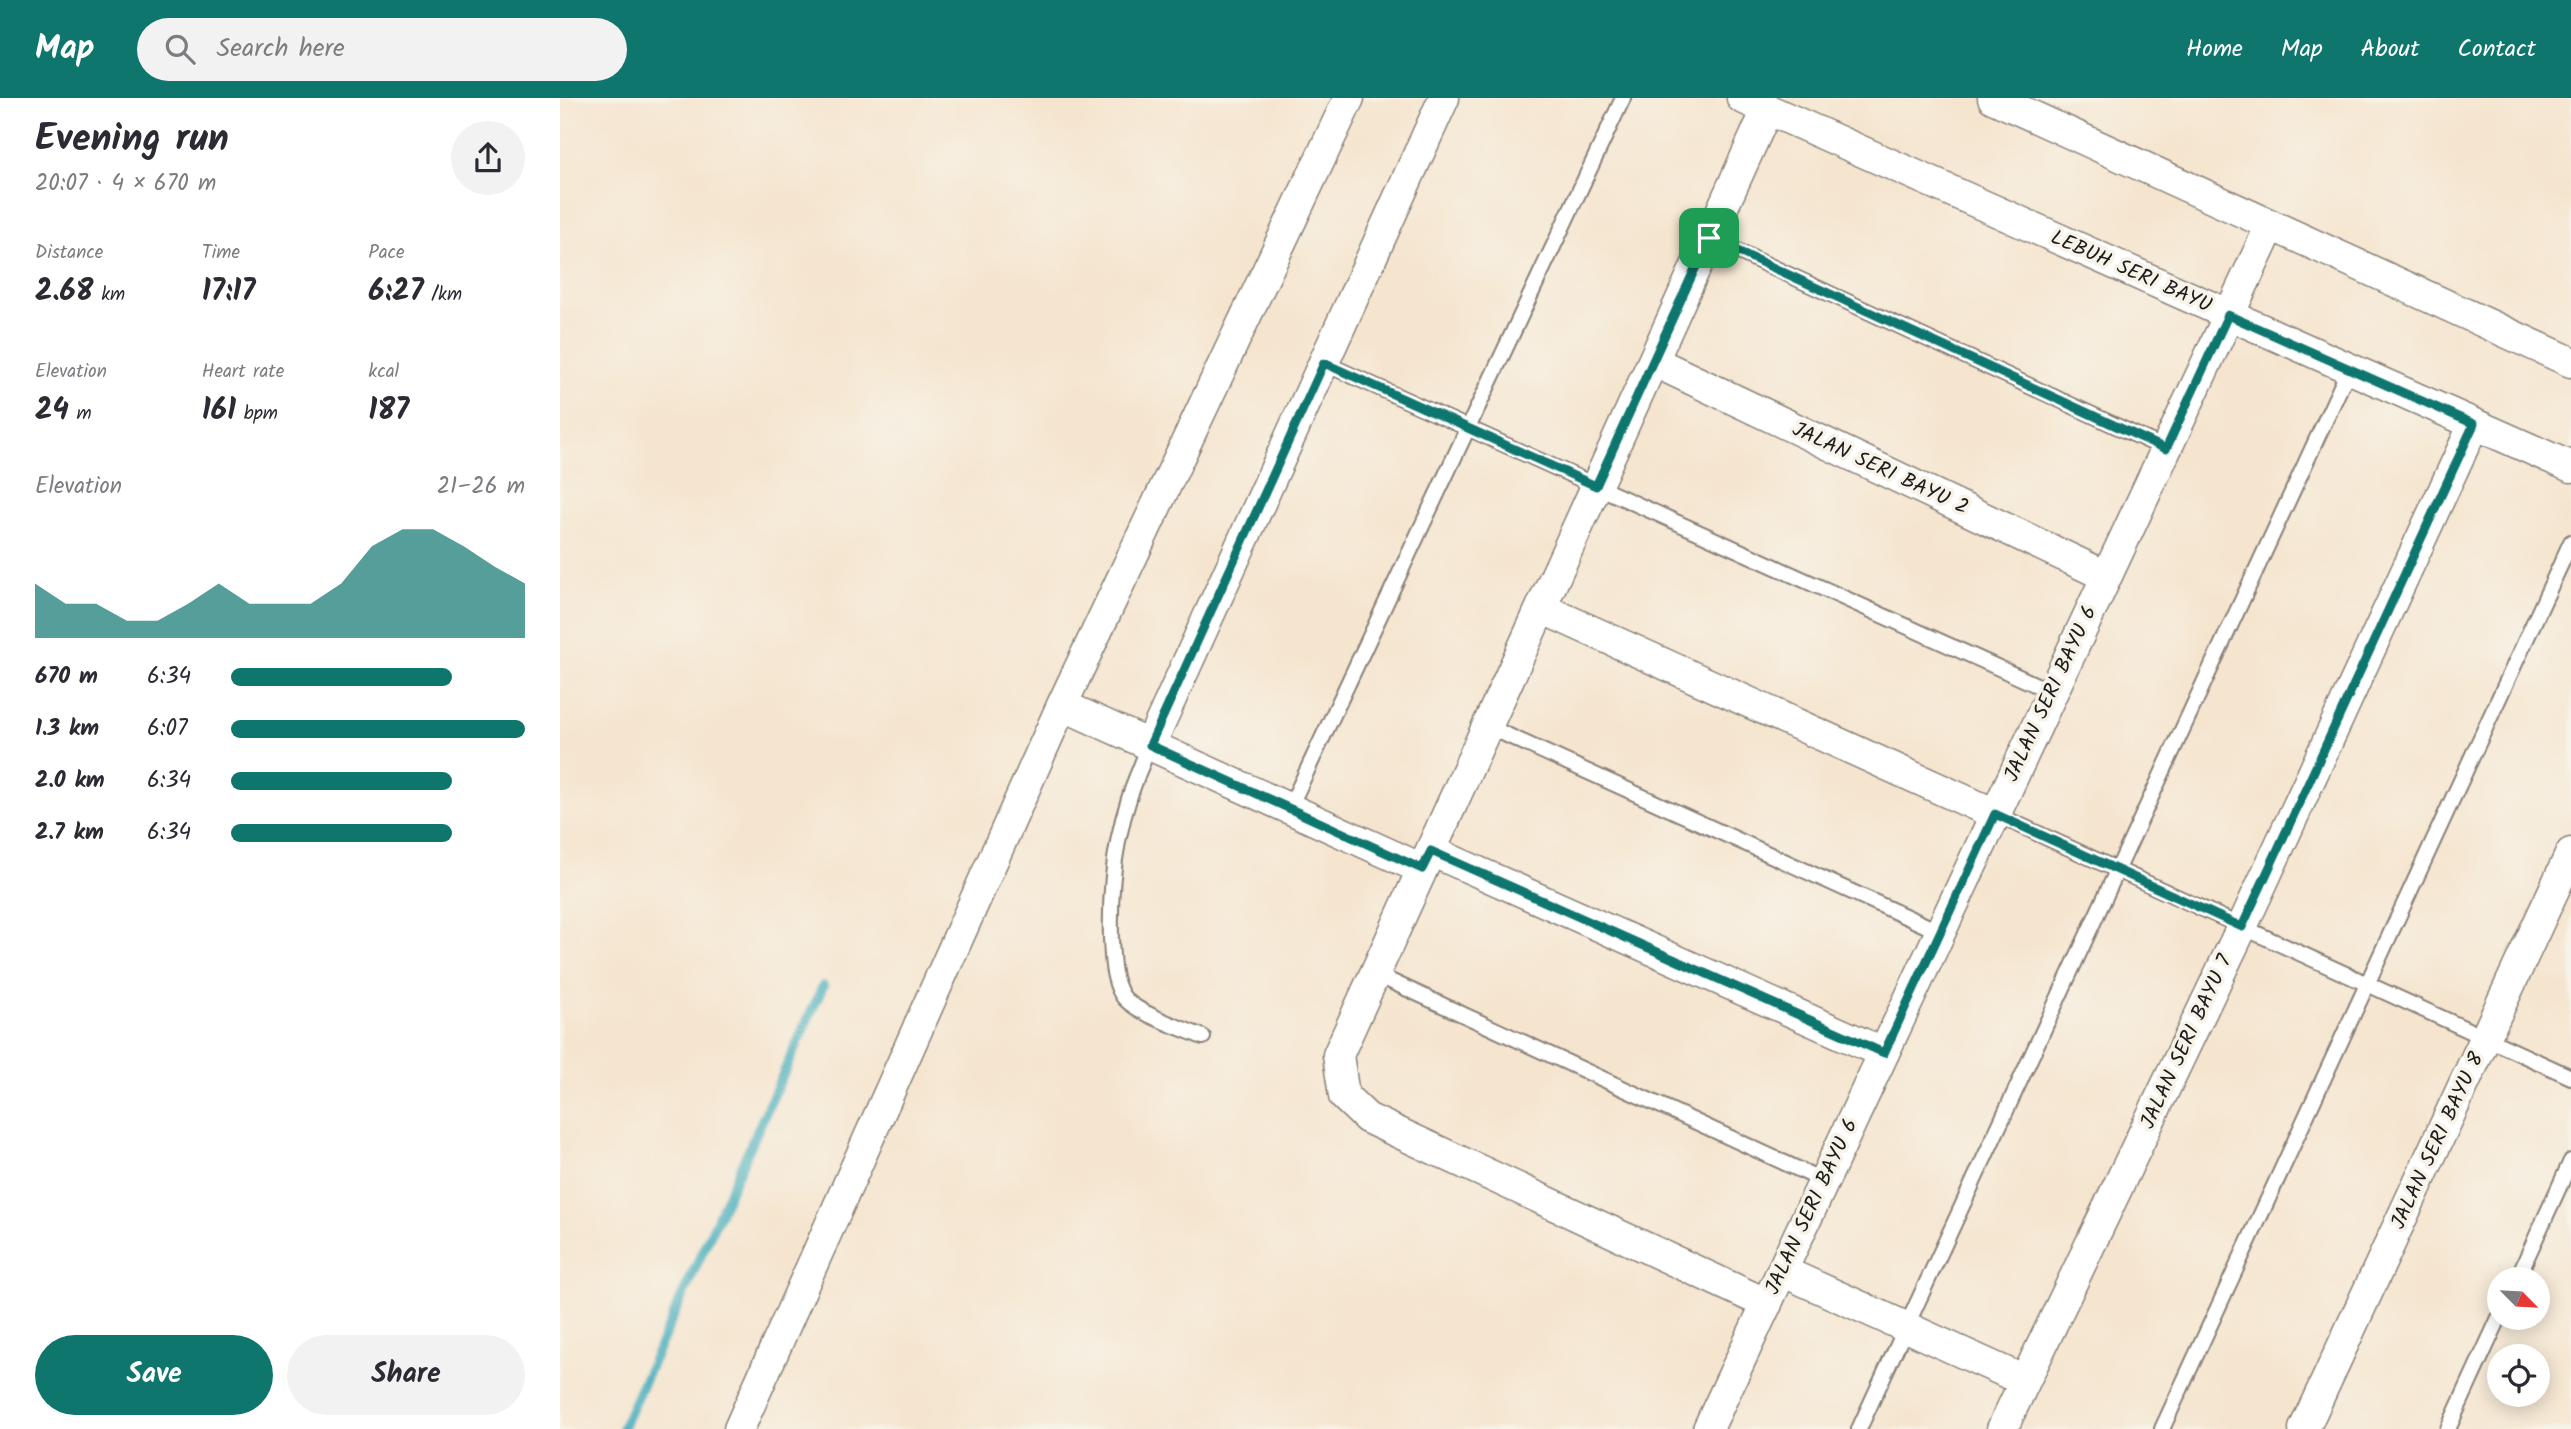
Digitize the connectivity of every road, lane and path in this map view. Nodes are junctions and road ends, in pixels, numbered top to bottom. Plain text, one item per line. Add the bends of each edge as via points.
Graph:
1 (1349, 98) edge
2 (1444, 98) edge
3 (1623, 98) edge
4 (1993, 98) edge
5 (1755, 104) edge
6 (2270, 225) junction
7 (1709, 238) junction
8 (2228, 315) junction
9 (1653, 361) junction
10 (2571, 362) edge
11 (1324, 363) junction
12 (2348, 369) junction
13 (2474, 424) junction
14 (1468, 428) junction
15 (2166, 449) junction
16 (2571, 467) edge
17 (1596, 486) junction
18 (2571, 542) edge
19 (2106, 576) junction
20 (1541, 607) junction
21 (2052, 692) junction
22 (1062, 705) junction
23 (1487, 726) junction
24 (1150, 745) junction
25 (1289, 809) junction
26 (1995, 814) junction
27 (2571, 853) edge
28 (1426, 860) junction
29 (2117, 870) junction
30 (2242, 927) junction
31 (1940, 932) junction
32 (1375, 974) junction
33 (2367, 984) junction
34 (1203, 1037) dead end
35 (2486, 1038) junction
36 (1884, 1053) junction
37 (2571, 1077) edge
38 (2571, 1161) edge
39 (1824, 1181) junction
40 (2522, 1267) edge
41 (1782, 1270) junction
42 (1767, 1304) junction
43 (1906, 1326) junction
44 (2493, 1330) edge
45 (2025, 1381) junction
46 (739, 1429) edge
47 (1708, 1429) edge
48 (1859, 1429) edge
49 (2002, 1429) edge
50 (2162, 1429) edge
51 (2304, 1429) edge
52 (2448, 1429) edge

1 - 22 street
2 - 11 street
3 - 14 lane
4 - 6 street
5 - 7 street
5 - 8 street, LEBUH SERI BAYU
6 - 8 street, JALAN SERI BAYU 6
6 - 10 street
7 - 9 street
7 - 15 lane
8 - 12 street, LEBUH SERI BAYU
8 - 15 street, JALAN SERI BAYU 6
9 - 17 street
9 - 19 street, JALAN SERI BAYU 2
11 - 14 lane
11 - 24 street
12 - 13 street, LEBUH SERI BAYU
12 - 29 lane
13 - 16 street, LEBUH SERI BAYU
13 - 30 street, JALAN SERI BAYU 7
14 - 17 lane
14 - 25 lane
15 - 19 street, JALAN SERI BAYU 6
17 - 20 street
17 - 21 lane
18 - 33 lane
19 - 21 street, JALAN SERI BAYU 6
20 - 23 street
20 - 26 street
21 - 26 street, JALAN SERI BAYU 6
22 - 24 street
22 - 46 street
23 - 28 street
23 - 31 lane
24 - 25 street
24 - 34 lane via 1118,832 1110,893 1112,966 1123,997
25 - 28 street
26 - 29 lane
26 - 31 street, JALAN SERI BAYU 6
27 - 35 street, JALAN SERI BAYU 8
28 - 32 street
28 - 36 street
29 - 30 lane
29 - 43 lane
30 - 33 lane
30 - 45 street, JALAN SERI BAYU 7
31 - 36 street, JALAN SERI BAYU 6
32 - 39 lane
32 - 42 street via 1338,1055 1344,1096 1367,1118
33 - 35 lane
33 - 50 lane
35 - 37 lane
35 - 51 street, JALAN SERI BAYU 8
36 - 39 street, JALAN SERI BAYU 6
38 - 40 lane
39 - 41 street, JALAN SERI BAYU 6
41 - 42 street, JALAN SERI BAYU 6
41 - 43 street
42 - 47 street, JALAN SERI BAYU 6
43 - 45 street
43 - 48 lane
44 - 52 lane
45 - 49 street, JALAN SERI BAYU 7

